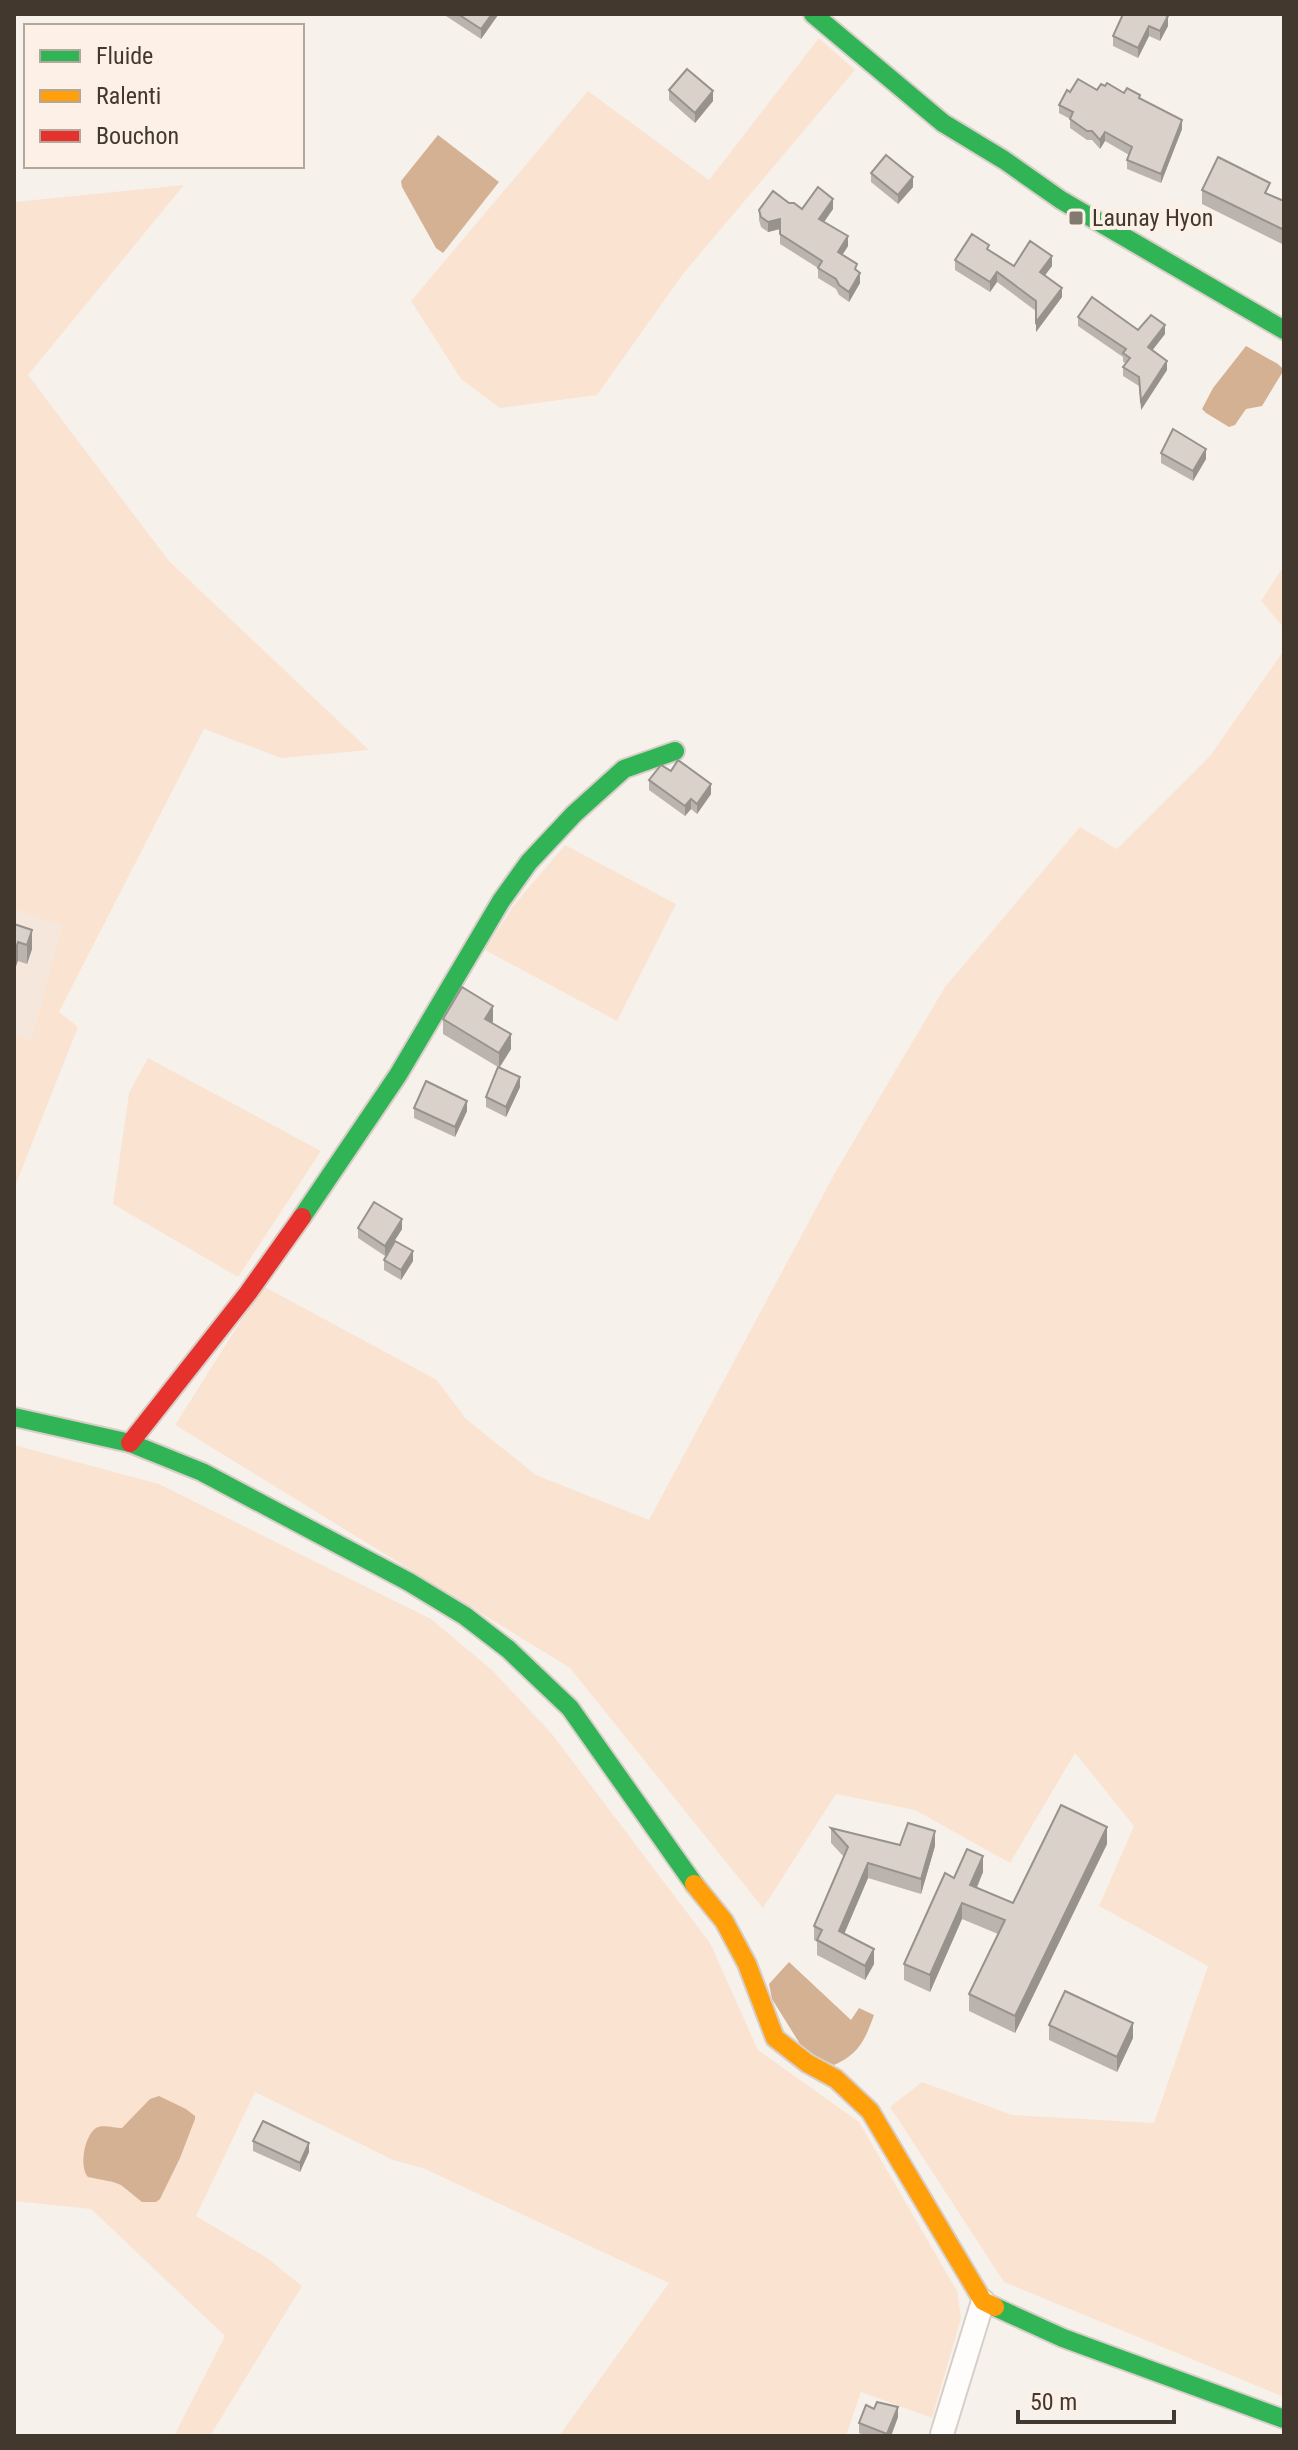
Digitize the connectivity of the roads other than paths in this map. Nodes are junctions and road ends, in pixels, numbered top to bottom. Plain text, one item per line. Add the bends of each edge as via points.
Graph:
1 (813, 14) edge
2 (1284, 330) edge
3 (675, 751) dead end
4 (14, 1417) edge
5 (130, 1443) junction
6 (983, 2301) junction
7 (1284, 2419) edge
8 (942, 2434) edge

1 - 2 street via 943,123 1074,208
3 - 5 street via 624,769 529,862 332,1175
4 - 5 street
5 - 6 street via 202,1472 409,1582 508,1649 570,1708 724,1921 775,2038 836,2079 870,2111
6 - 7 street via 1063,2338
6 - 8 street

